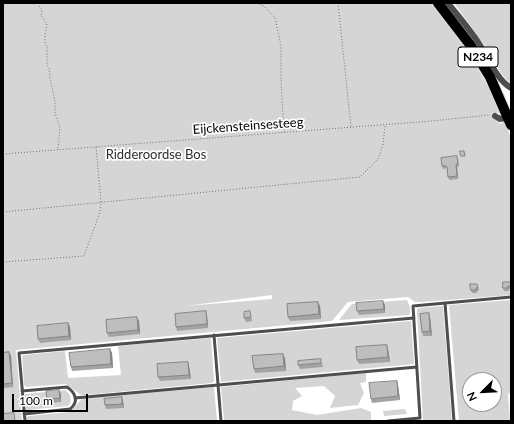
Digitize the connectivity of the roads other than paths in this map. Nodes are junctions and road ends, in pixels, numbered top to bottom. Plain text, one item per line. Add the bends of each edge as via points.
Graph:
1 (438, 3) edge
2 (448, 3) edge
3 (511, 88) edge
4 (495, 116) road end
5 (510, 120) edge
6 (511, 297) edge
7 (444, 303) junction
8 (414, 318) junction
9 (214, 335) junction
10 (417, 368) junction
11 (218, 385) junction
12 (22, 391) junction
13 (75, 398) junction
14 (24, 414) junction
15 (25, 421) edge
16 (221, 421) edge
17 (388, 421) edge
18 (454, 421) edge

1 - 5 main road, N234 via 471,46 490,77
2 - 3 street via 480,44 499,76
4 - 5 street
6 - 7 lane
7 - 8 lane via 413,306
7 - 18 lane
8 - 9 lane
8 - 10 lane
9 - 11 lane
9 - 12 lane via 19,353
10 - 11 lane
10 - 17 lane via 420,418
11 - 13 lane
11 - 16 lane
12 - 13 lane via 67,387 75,394
12 - 14 lane
13 - 14 lane via 76,402 70,409
14 - 15 lane

